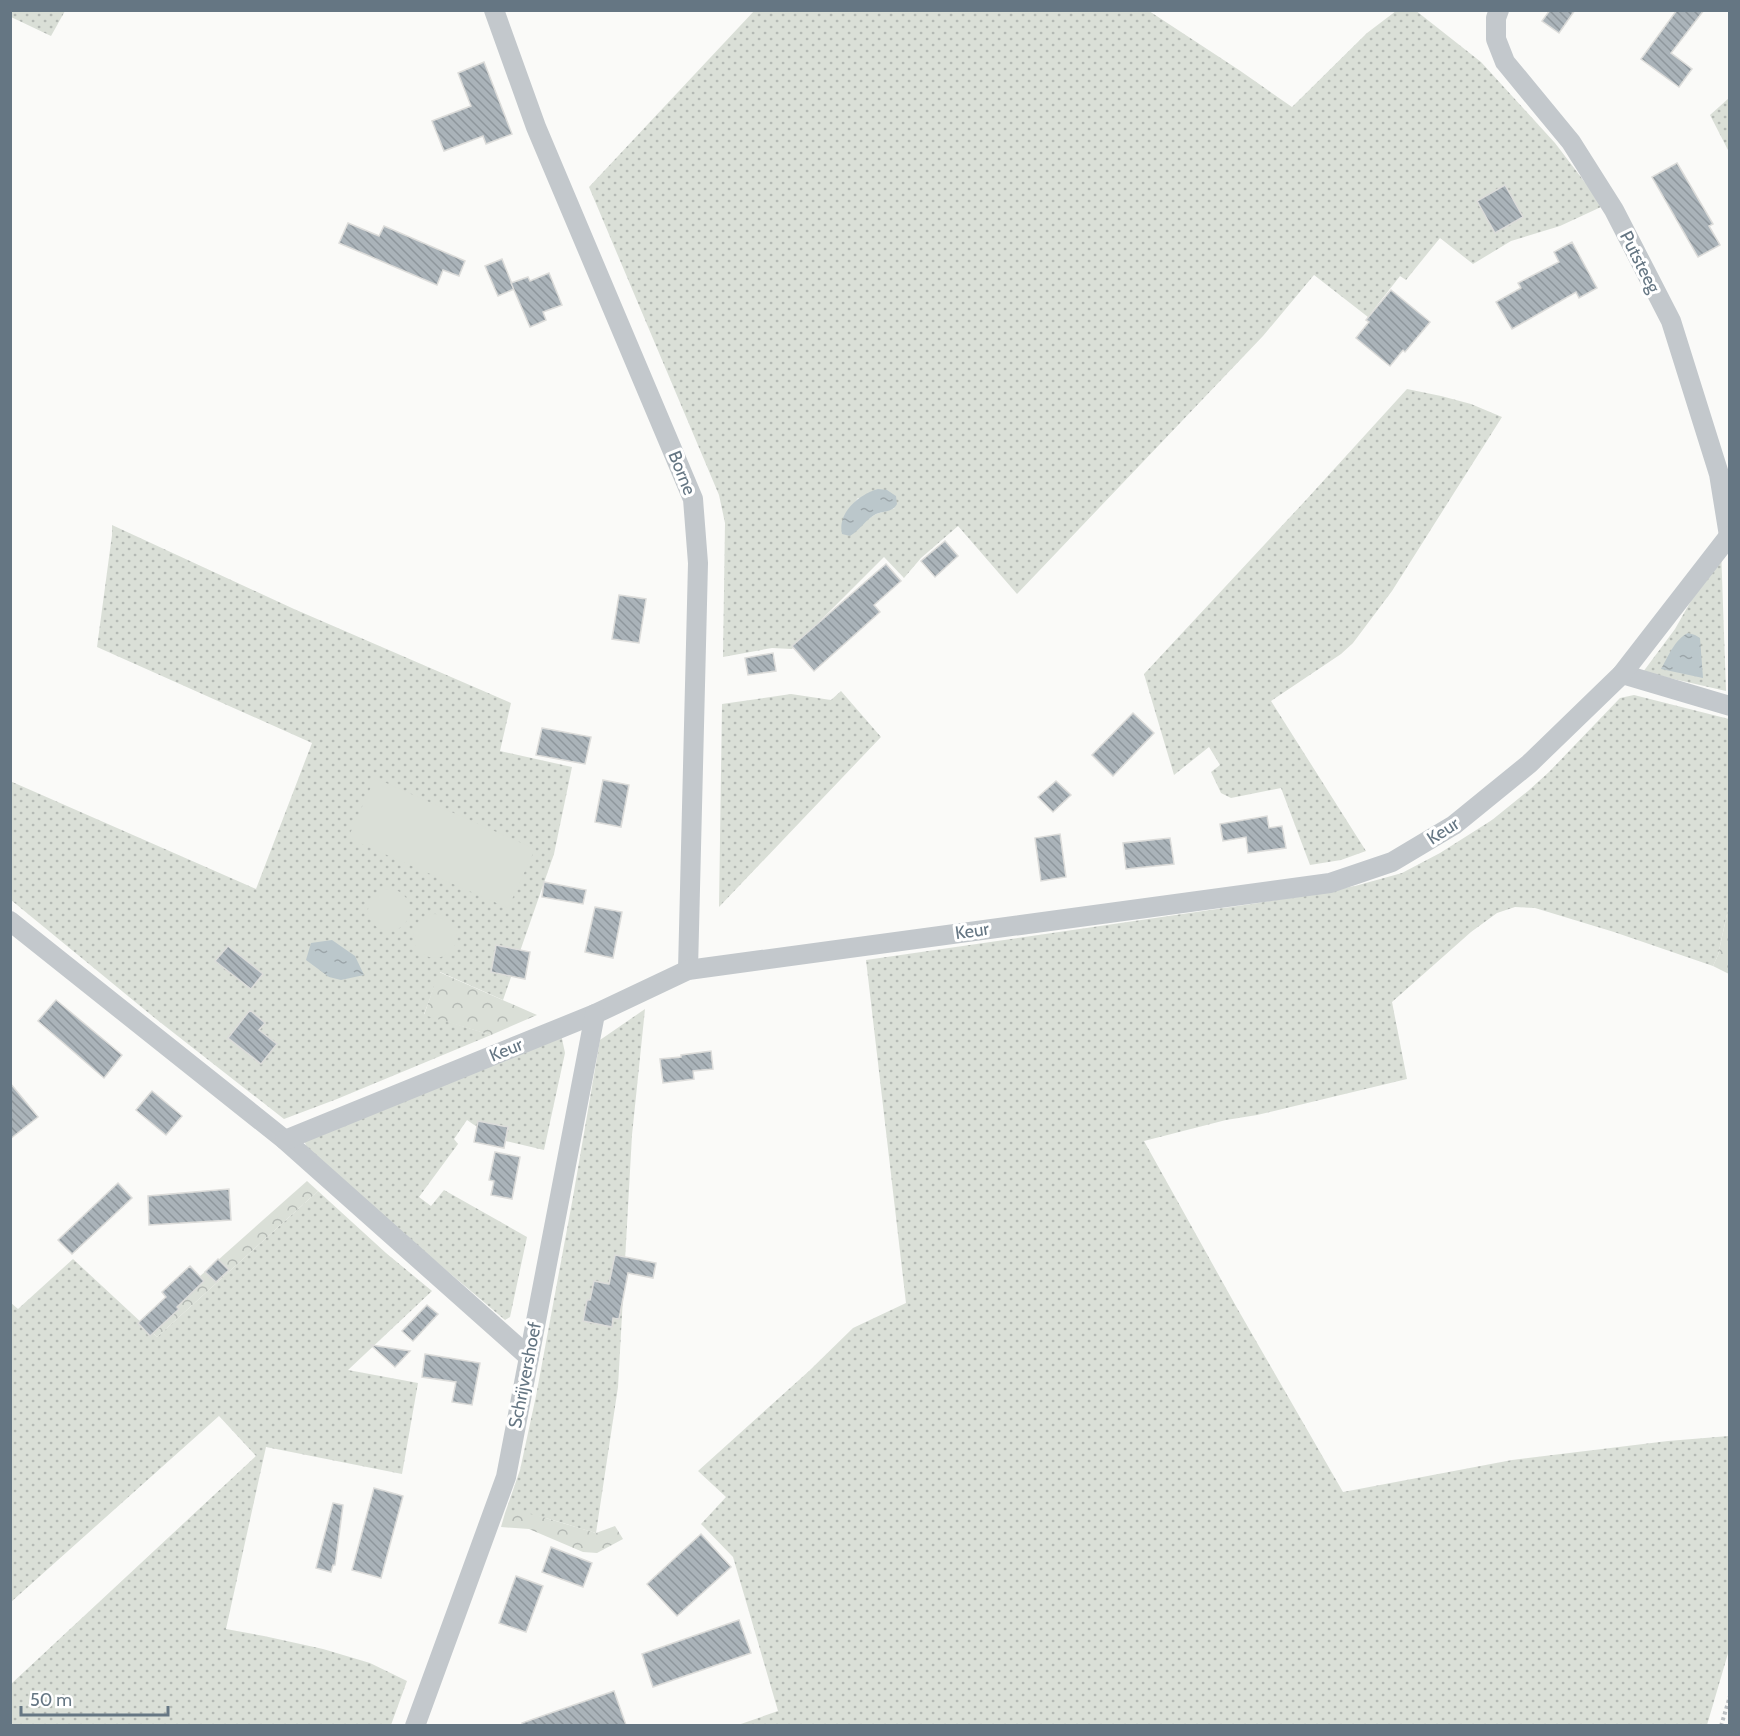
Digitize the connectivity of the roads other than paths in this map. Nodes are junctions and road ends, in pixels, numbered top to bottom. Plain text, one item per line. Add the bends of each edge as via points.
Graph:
1 (494, 10) edge
2 (1499, 10) edge
3 (1729, 536) edge
4 (1730, 542) edge
5 (1622, 674) junction
6 (1730, 706) edge
7 (10, 921) edge
8 (688, 970) junction
9 (595, 1014) junction
10 (285, 1140) junction
11 (529, 1358) junction
12 (416, 1725) edge

1 - 8 street, Borne via 537,127 693,499 698,563
2 - 3 street, Putsteeg via 1496,39 1505,62 1571,142 1614,210 1671,321 1719,474
3 - 4 street, Putsteeg
3 - 5 street, Keur
5 - 6 street
5 - 8 street, Keur via 1529,764 1454,825 1392,862 1330,883
7 - 10 street
8 - 9 street, Keur
9 - 10 street, Keur
9 - 11 street, Schrijvershoef
10 - 11 street
11 - 12 street, Schrijvershoef via 506,1477

